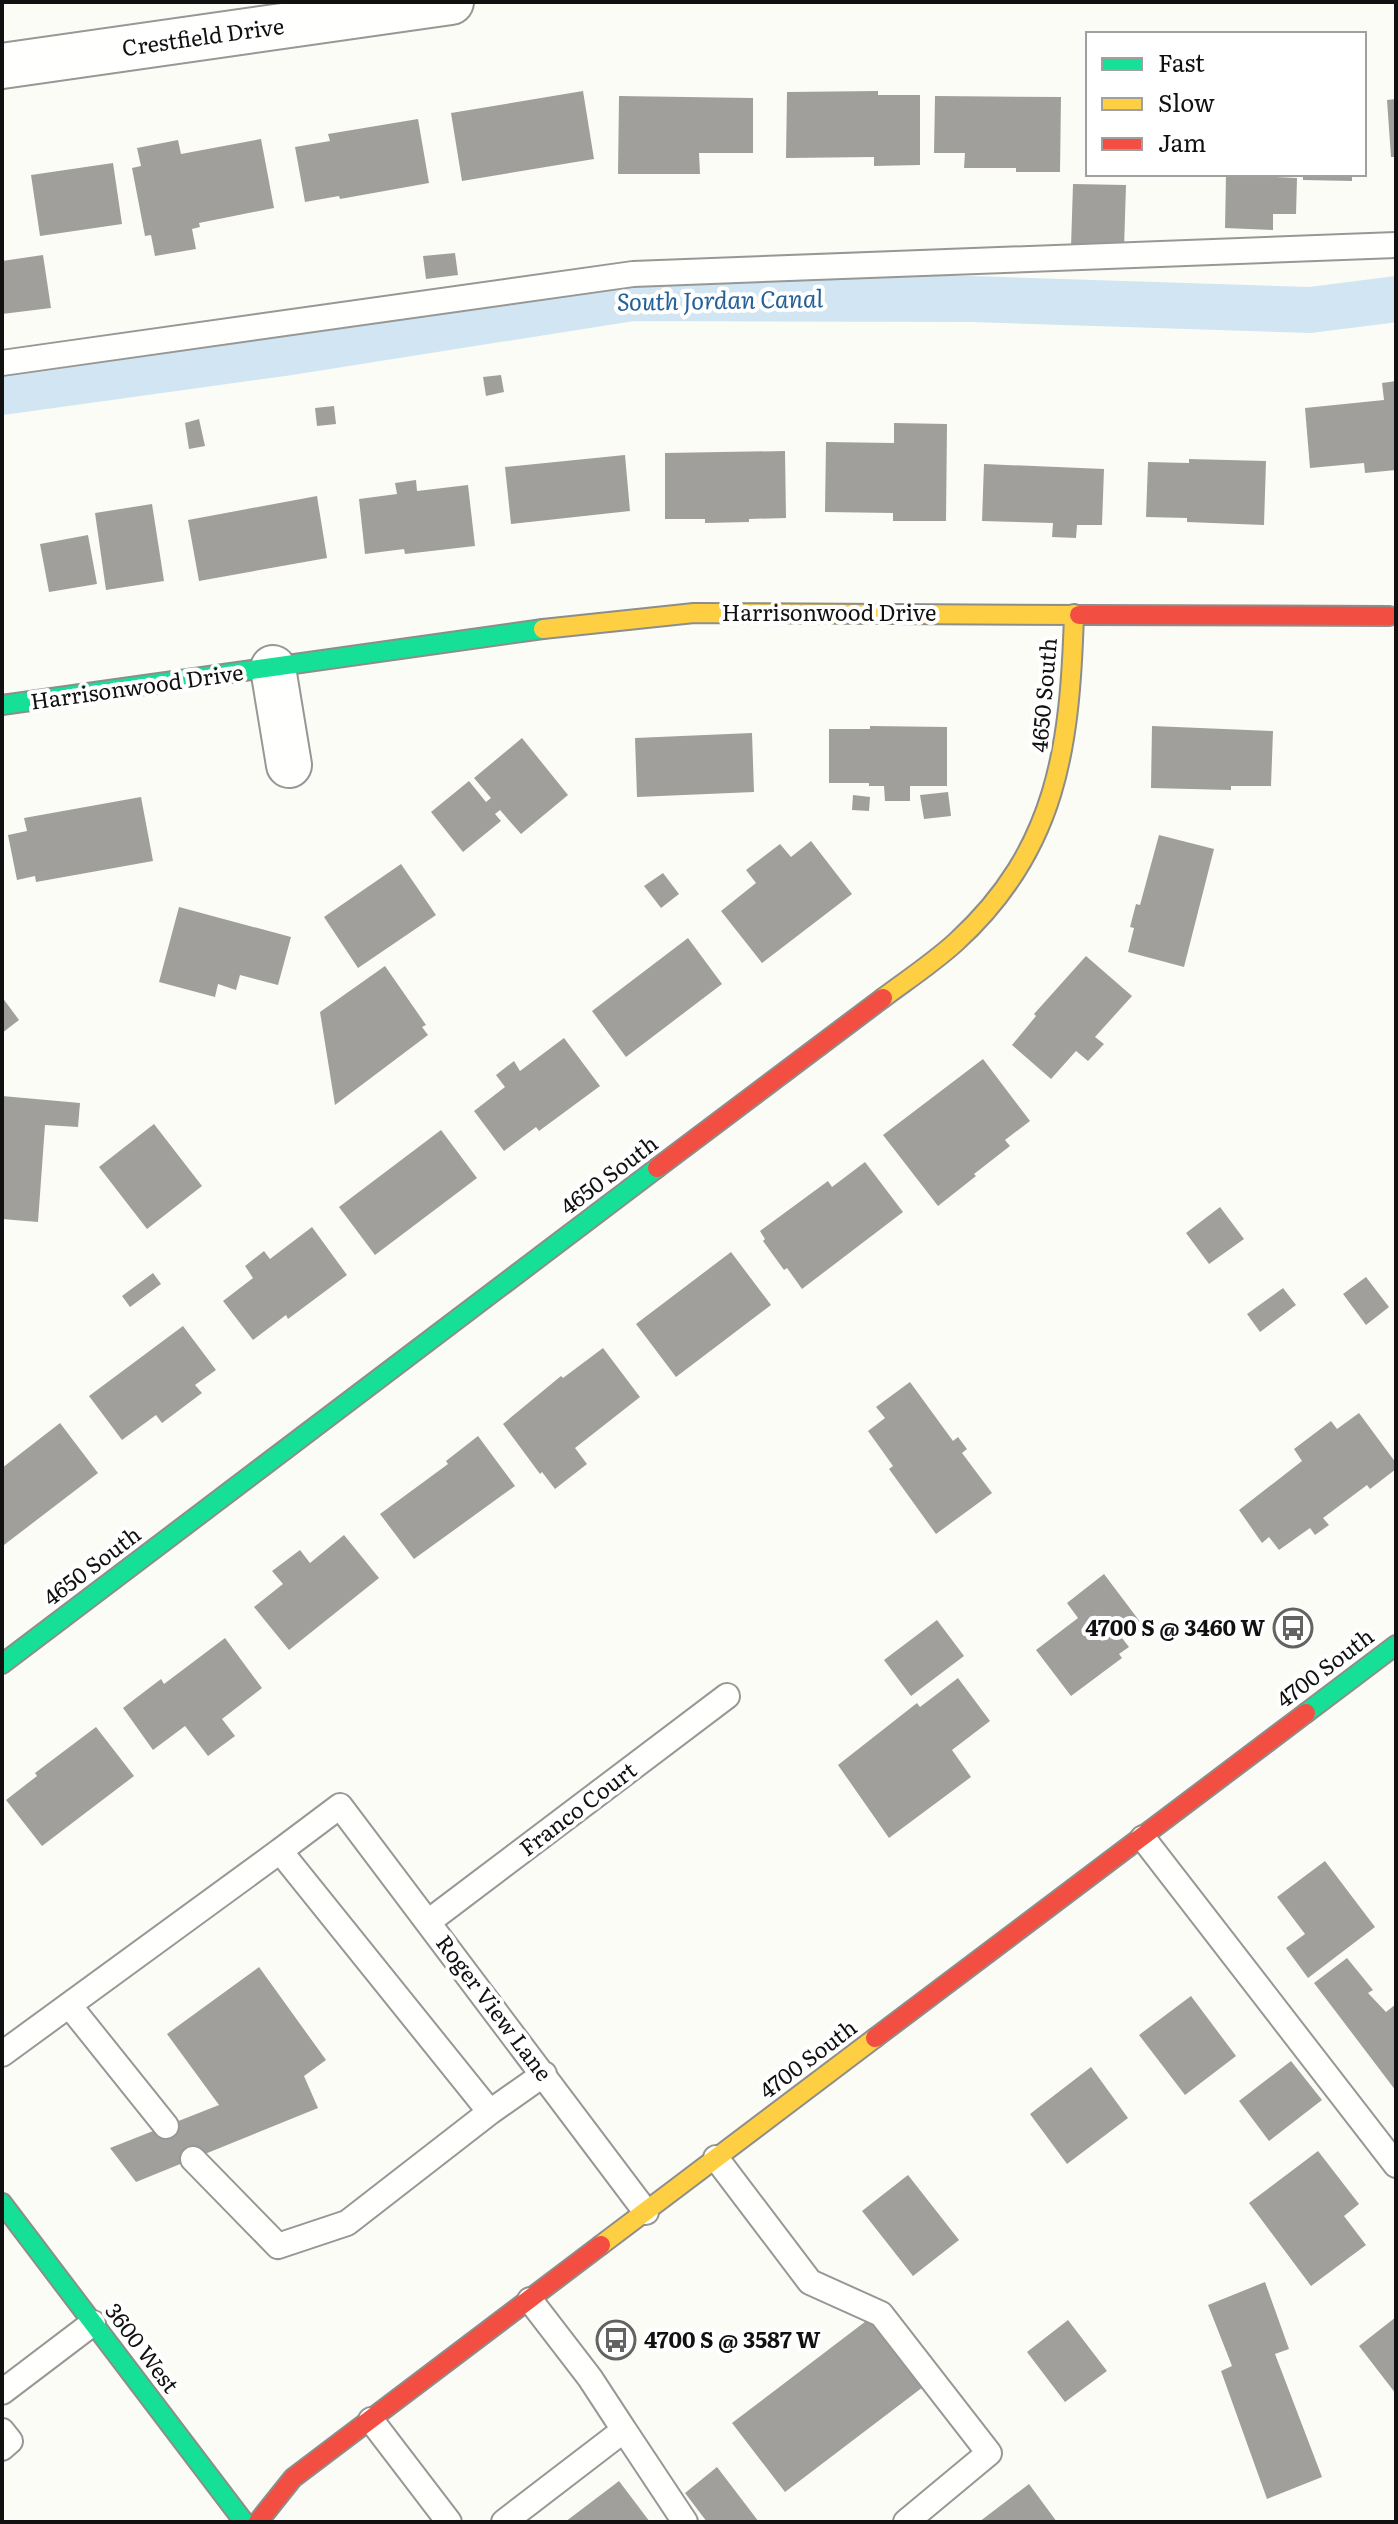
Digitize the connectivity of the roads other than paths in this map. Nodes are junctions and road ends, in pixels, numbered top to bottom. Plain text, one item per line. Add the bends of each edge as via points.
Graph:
1 (448, 2) edge
2 (2, 66) edge
3 (1396, 245) edge
4 (2, 363) edge
5 (1074, 614) junction
6 (1389, 616) dead end
7 (273, 668) junction
8 (2, 705) edge
9 (289, 765) dead end
10 (1396, 1645) edge
11 (2, 1664) edge
12 (727, 1696) dead end
13 (1143, 1838) junction
14 (280, 1851) junction
15 (428, 1922) junction
16 (69, 2005) junction
17 (2, 2054) edge
18 (544, 2074) junction
19 (490, 2112) junction
20 (166, 2126) dead end
21 (716, 2158) junction
22 (193, 2159) dead end
23 (1396, 2165) edge
24 (2, 2203) edge
25 (646, 2212) junction
26 (530, 2300) junction
27 (93, 2323) junction
28 (2, 2392) edge
29 (371, 2420) junction
30 (624, 2430) junction
31 (2, 2431) edge
32 (2, 2448) edge
33 (244, 2522) edge
34 (258, 2522) edge
35 (449, 2522) edge
36 (504, 2522) edge
37 (685, 2522) edge
38 (906, 2522) edge

1 - 2 street, Crestfield Drive
3 - 4 lane via 633,274
5 - 6 street, Harrisonwood Drive
5 - 7 street, Harrisonwood Drive via 655,616
5 - 11 street, 4650 South via 1067,738 1059,779 1028,852 983,917
7 - 8 street, Harrisonwood Drive
7 - 9 street, Harrisonwood Drive
10 - 13 street, 4700 South
12 - 15 lane, Franco Court
13 - 21 street, 4700 South
13 - 23 lane
14 - 15 lane, Roger View Lane via 340,1806
14 - 16 lane
14 - 19 lane
15 - 18 lane, Roger View Lane
16 - 17 lane
16 - 20 lane
18 - 19 lane
18 - 25 lane, Roger View Lane
19 - 22 lane via 347,2223 278,2246
21 - 25 street, 4700 South
21 - 38 lane via 810,2282 881,2314 989,2453
24 - 27 street, 3600 West
25 - 26 street, 4700 South
26 - 29 street, 4700 South
26 - 30 lane
27 - 28 lane
27 - 33 street, 3600 West
29 - 34 street, 4700 South via 293,2478
29 - 35 lane
30 - 36 lane
30 - 37 lane
31 - 32 lane via 10,2441

